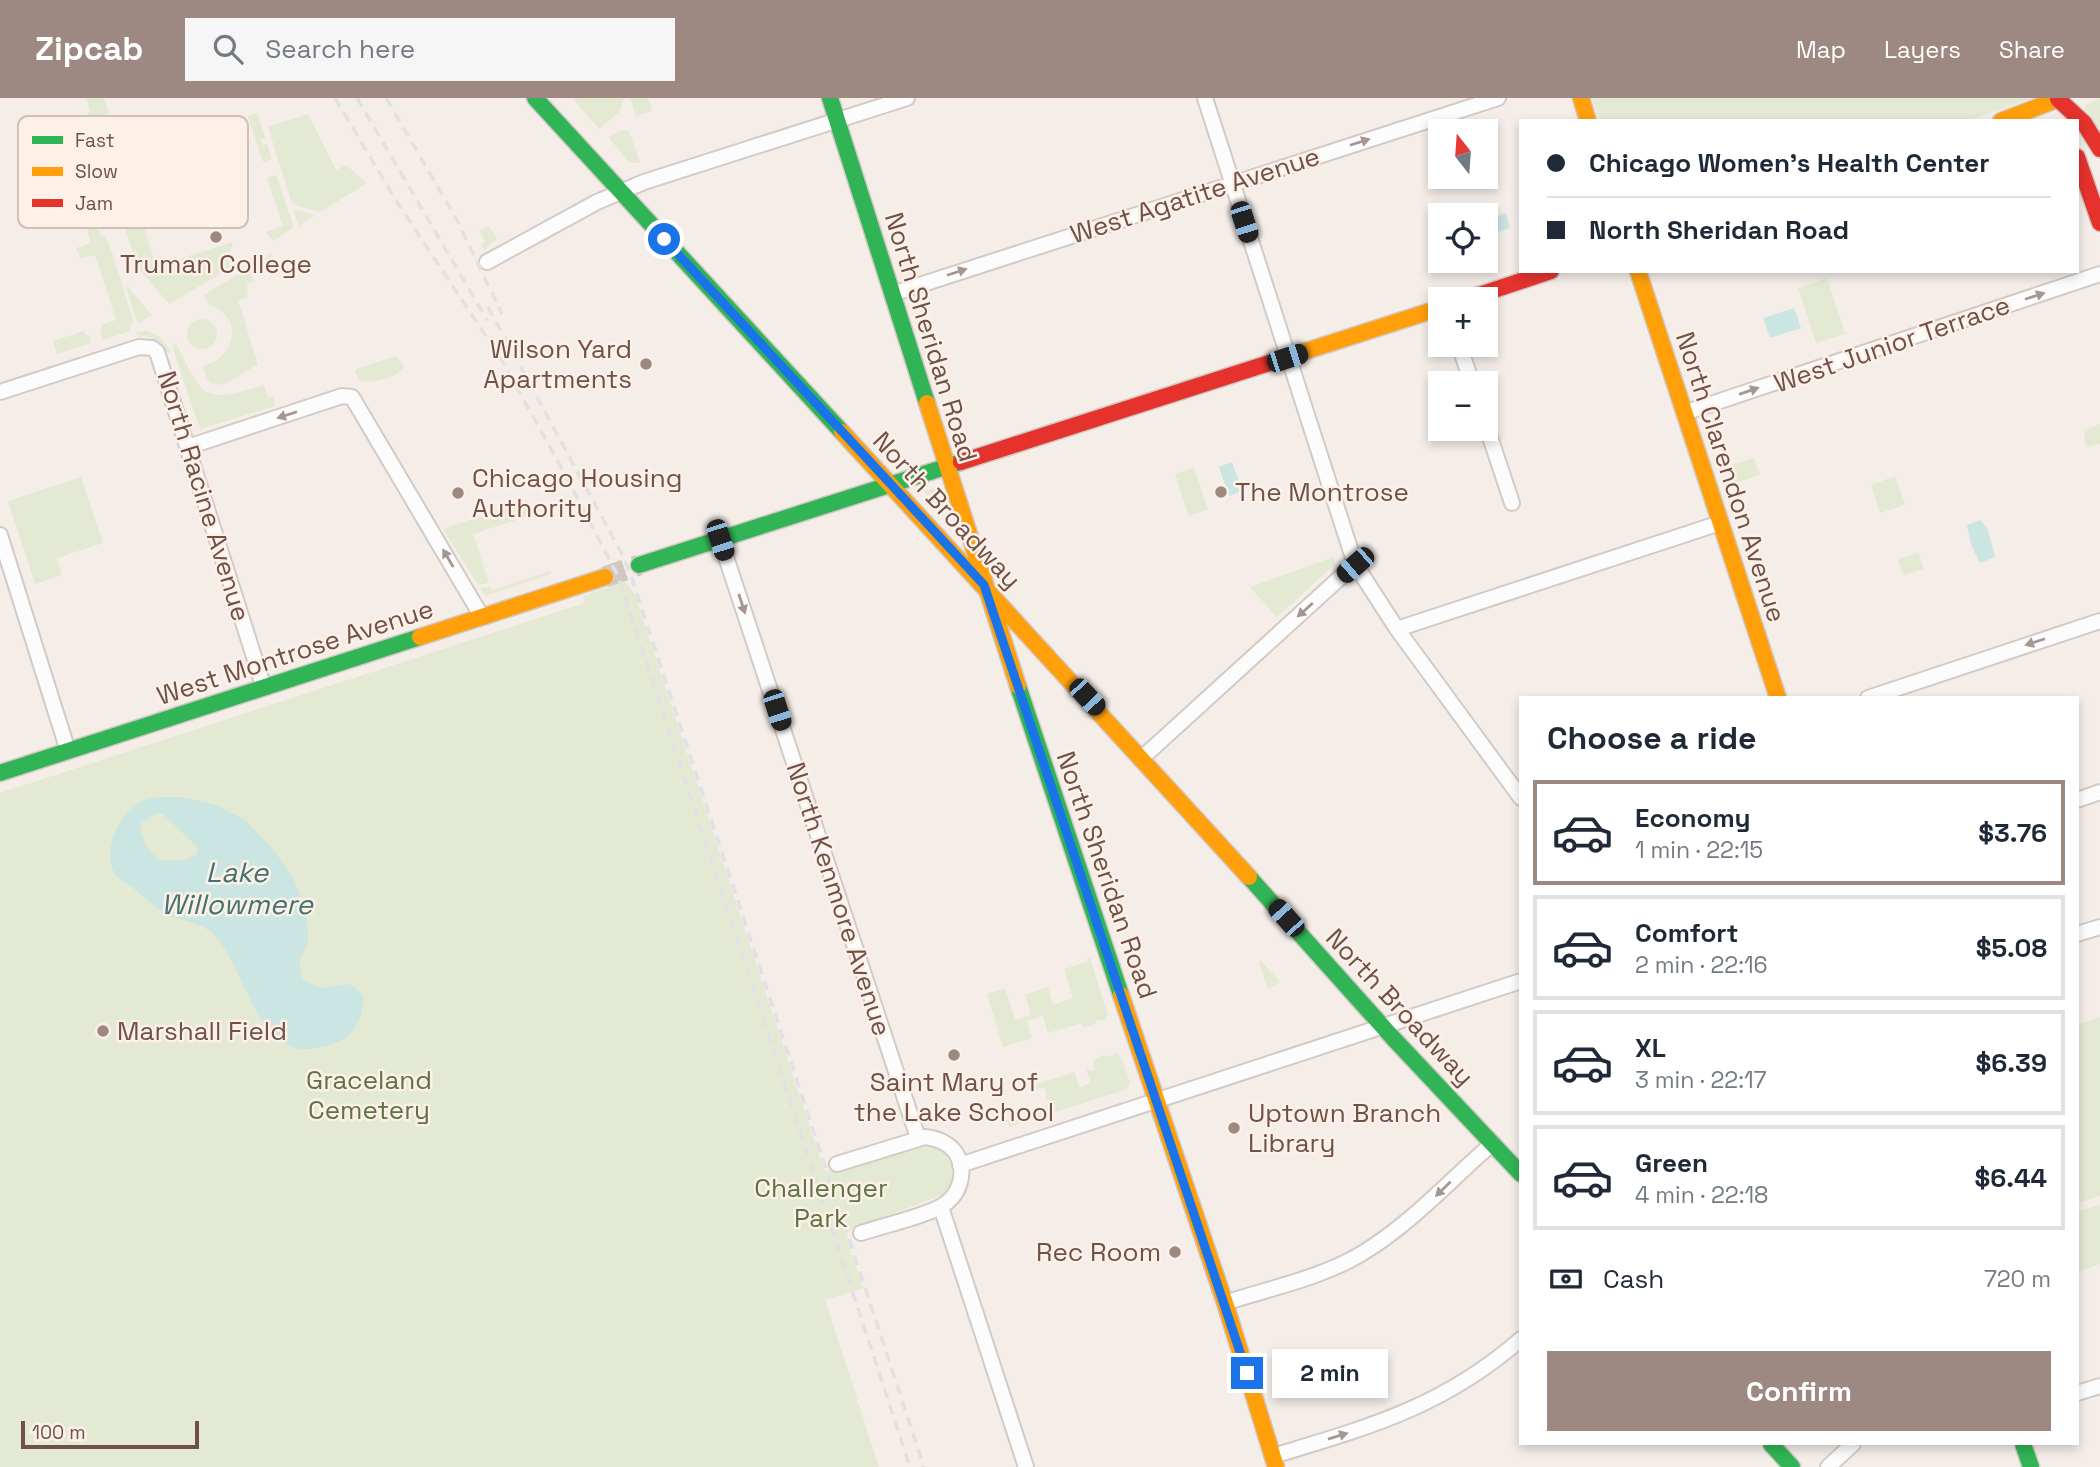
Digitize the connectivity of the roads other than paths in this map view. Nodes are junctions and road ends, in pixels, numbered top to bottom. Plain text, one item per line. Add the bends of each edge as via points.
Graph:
1 (535, 98) edge
2 (830, 98) edge
3 (906, 98) edge
4 (1205, 98) edge
5 (1581, 98) edge
6 (2059, 98) edge
7 (1493, 100) edge
8 (1587, 119) edge
9 (2006, 119) edge
10 (2064, 119) edge
11 (837, 120) junction
12 (2100, 149) edge
13 (2079, 163) edge
14 (1232, 183) junction
15 (621, 191) junction
16 (2100, 223) edge
17 (487, 262) dead end
18 (1544, 273) edge
19 (1639, 273) edge
20 (2100, 274) edge
21 (1498, 289) edge
22 (892, 293) junction
23 (1428, 312) edge
24 (1287, 358) junction
25 (0, 393) edge
26 (1684, 413) junction
27 (1491, 441) edge
28 (188, 447) junction
29 (947, 468) junction
30 (890, 485) junction
31 (1512, 503) dead end
32 (1720, 523) junction
33 (0, 535) edge
34 (720, 540) junction
35 (639, 565) tunnel mouth
36 (1355, 565) junction
37 (605, 577) tunnel mouth
38 (984, 585) junction
39 (482, 617) junction
40 (2100, 621) edge
41 (1397, 629) junction
42 (264, 688) junction
43 (1777, 696) edge
44 (1874, 696) edge
45 (68, 751) junction
46 (1142, 758) junction
47 (0, 773) edge
48 (2100, 792) edge
49 (1519, 795) edge
50 (2079, 799) edge
51 (2100, 927) edge
52 (2079, 933) edge
53 (1519, 982) edge
54 (1383, 1026) junction
55 (1157, 1100) junction
56 (918, 1138) junction
57 (1493, 1143) junction
58 (838, 1164) dead end
59 (960, 1164) junction
60 (1519, 1172) edge
61 (941, 1207) junction
62 (861, 1233) dead end
63 (1225, 1303) junction
64 (1519, 1341) edge
65 (2100, 1386) edge
66 (2079, 1392) edge
67 (1772, 1445) edge
68 (1852, 1445) edge
69 (2023, 1445) edge
70 (1275, 1462) edge
71 (1026, 1467) edge
72 (1792, 1467) edge
73 (1828, 1467) edge
74 (2031, 1467) edge

1 - 15 main road, North Broadway
2 - 11 main road, North Sheridan Road
3 - 11 street
4 - 14 street
5 - 8 main road
6 - 9 main road
6 - 10 main road
6 - 12 main road via 2084,123
14 -> 7 street, West Agatite Avenue
11 - 15 street
11 - 22 main road, North Sheridan Road
13 - 16 main road
22 -> 14 street, West Agatite Avenue
14 - 24 street
15 - 17 street
15 - 30 main road, North Broadway
18 - 21 main road
19 - 26 main road, North Clarendon Avenue
26 -> 20 street, West Junior Terrace
22 - 29 main road, North Sheridan Road
23 - 24 main road
24 - 29 main road
24 - 36 street
25 - 28 street, North Racine Avenue via 139,347 152,348 160,356
26 - 32 main road, North Clarendon Avenue
27 - 31 street
39 -> 28 street via 352,397 342,396
28 - 42 street, North Racine Avenue
29 - 30 main road
29 - 38 main road, North Sheridan Road
30 - 34 main road
30 - 38 main road, North Broadway
32 - 41 street
32 - 43 main road, North Clarendon Avenue
33 - 45 street
34 - 35 main road
34 -> 56 street, North Kenmore Avenue
36 - 41 street
36 -> 46 street
37 - 39 main road, West Montrose Avenue
38 - 46 main road, North Broadway
38 - 55 main road, North Sheridan Road
39 - 42 main road, West Montrose Avenue
40 -> 44 street
41 - 49 street
42 - 45 main road, West Montrose Avenue
45 - 47 main road, West Montrose Avenue
46 - 54 main road, North Broadway
48 - 50 street
51 - 52 street
53 - 54 street
54 - 55 street
54 - 57 main road, North Broadway
55 - 59 street
55 - 63 main road, North Sheridan Road
56 - 58 street
56 - 59 street via 932,1137 947,1145
57 - 60 main road, North Broadway
57 -> 63 street via 1416,1214 1360,1255
59 - 61 street via 960,1185
61 - 62 street
61 - 71 street
63 - 70 main road, North Sheridan Road
70 -> 64 street via 1409,1412 1488,1367
65 - 66 street
67 - 72 main road
68 - 73 street
69 - 74 main road

